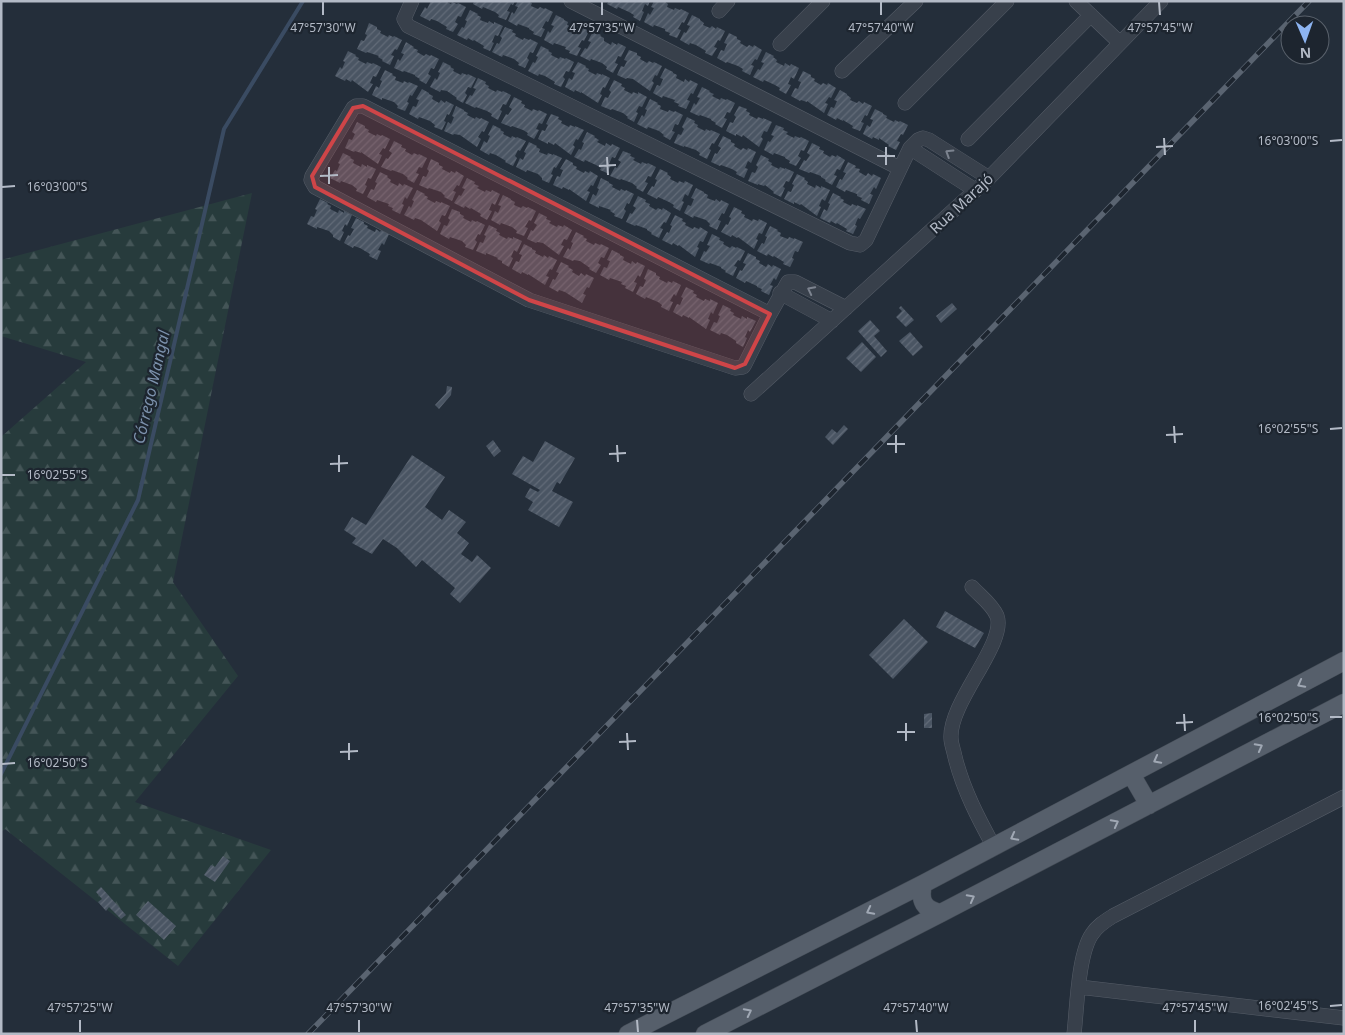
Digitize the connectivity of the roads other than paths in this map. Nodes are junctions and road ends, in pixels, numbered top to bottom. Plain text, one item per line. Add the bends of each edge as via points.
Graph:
1 (412, 1) edge
2 (571, 1) edge
3 (823, 1) edge
4 (916, 1) edge
5 (1007, 1) edge
6 (1076, 1) edge
7 (1161, 1) edge
8 (1092, 15) junction
9 (1119, 42) junction
10 (780, 44) dead end
11 (842, 71) dead end
12 (905, 103) dead end
13 (968, 139) dead end
14 (910, 148) junction
15 (899, 168) junction
16 (989, 178) junction
17 (975, 190) junction
18 (780, 294) junction
19 (846, 308) junction
20 (770, 314) junction
21 (832, 321) junction
22 (751, 394) dead end
23 (972, 587) dead end
24 (1344, 661) edge
25 (1344, 703) edge
26 (1131, 774) junction
27 (1344, 797) edge
28 (1149, 805) junction
29 (994, 847) junction
30 (923, 884) junction
31 (941, 913) junction
32 (1079, 987) junction
33 (1344, 1018) edge
34 (628, 1034) edge
35 (705, 1034) edge
36 (1074, 1034) edge

1 - 15 street via 404,19 408,26 850,244 860,245 866,240
2 - 15 street
3 - 10 street
4 - 11 street
5 - 12 street
6 - 8 street
7 - 9 street, Rua Marajó
8 - 9 street
8 - 13 street
9 - 16 street, Rua Marajó
14 - 15 street
16 -> 14 street via 929,140 918,140
14 - 17 street
16 - 17 street, Rua Marajó
17 - 19 street, Rua Marajó
19 -> 18 street via 792,281 785,284
18 - 20 street
18 - 21 street
19 - 21 street, Rua Marajó
20 - 20 street via 745,364 735,368 529,300 315,187 312,176 353,108 363,106
21 - 22 street, Rua Marajó
23 - 29 street via 992,607 998,627 959,706 951,738 973,809
24 -> 26 main road
28 -> 25 main road
26 - 28 main road
26 -> 29 main road
27 - 32 street via 1099,925 1084,953
31 -> 28 main road
29 - 30 main road
30 - 31 main road via 922,902 930,910
30 -> 34 main road
35 -> 31 main road
32 - 33 street
32 - 36 street

